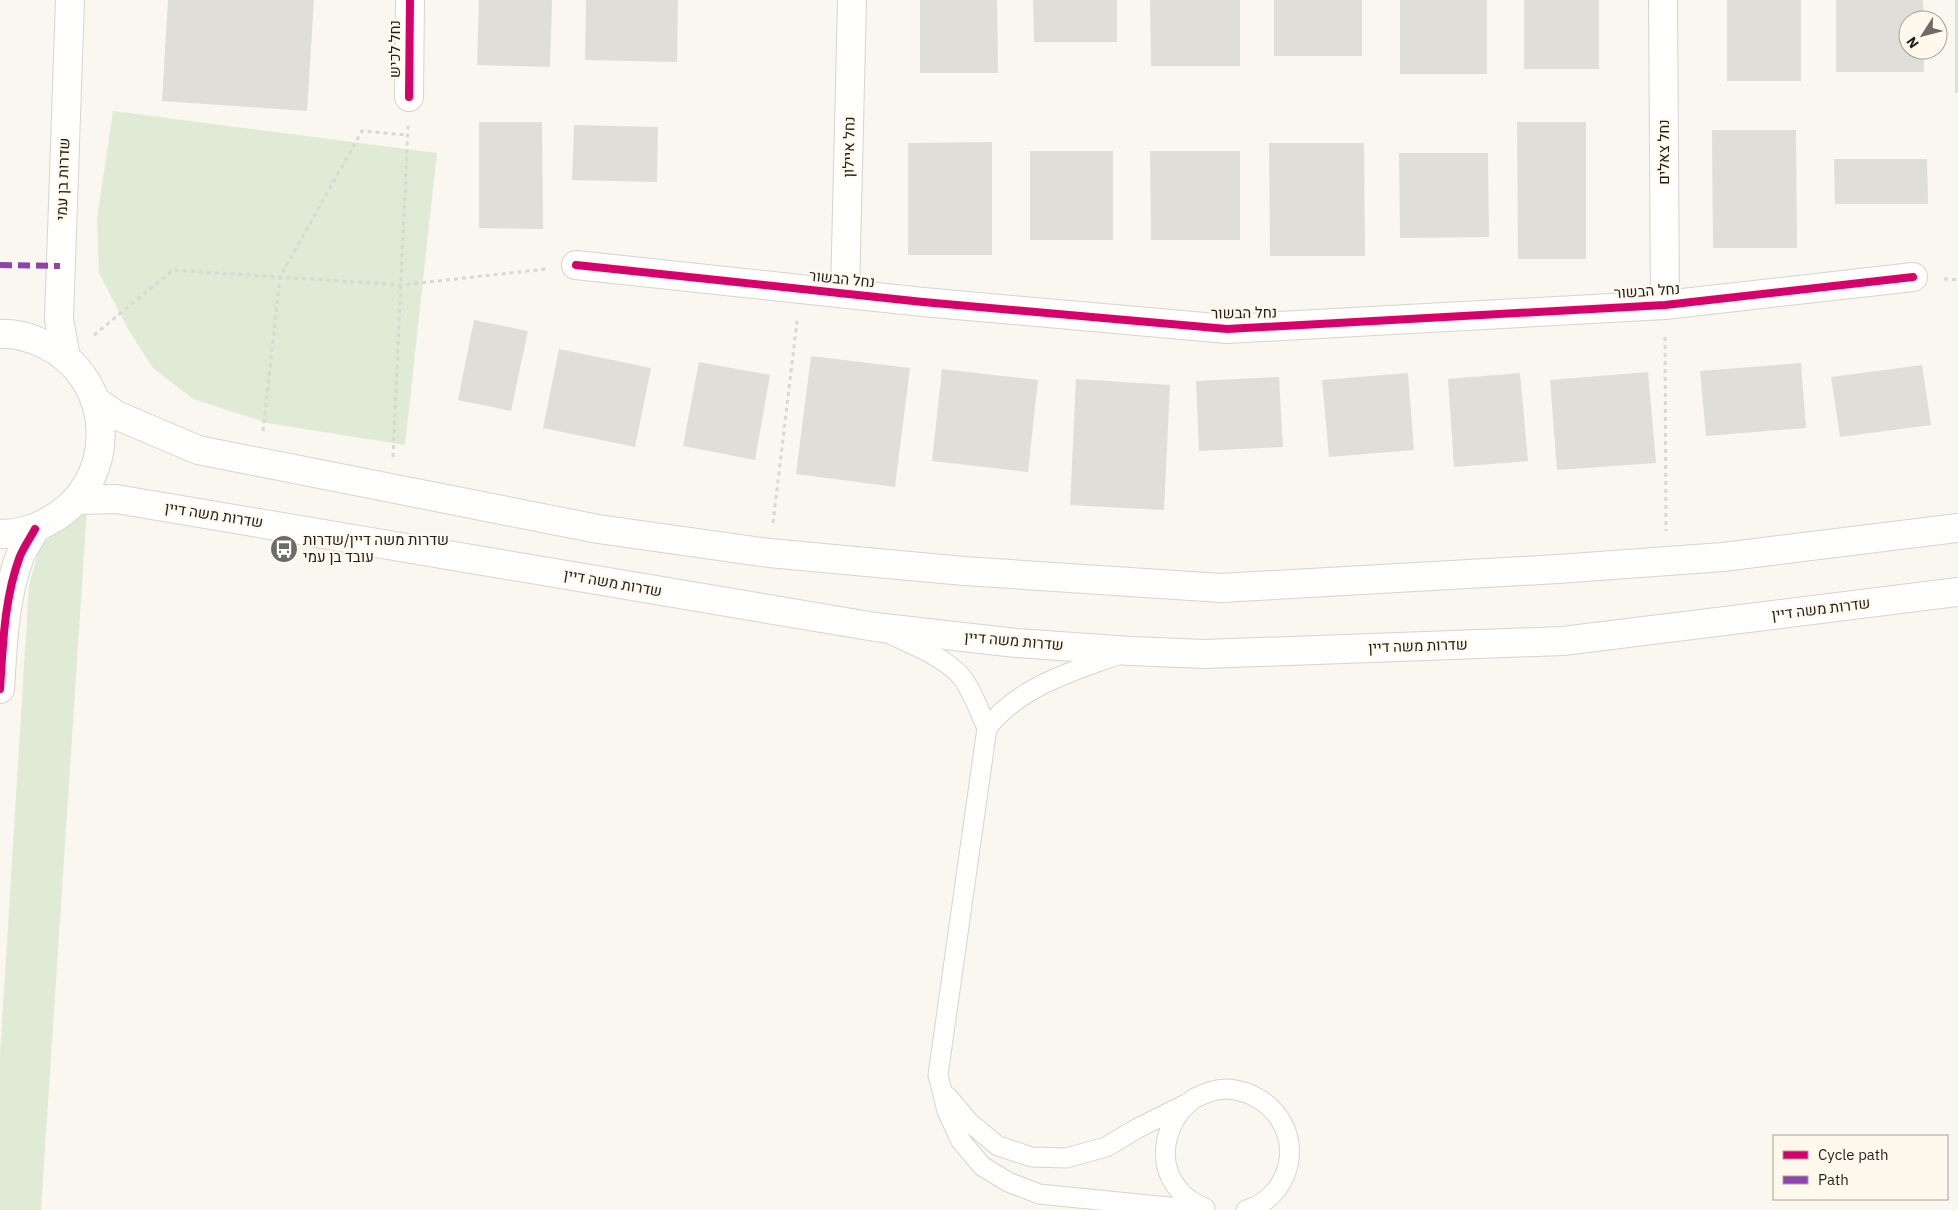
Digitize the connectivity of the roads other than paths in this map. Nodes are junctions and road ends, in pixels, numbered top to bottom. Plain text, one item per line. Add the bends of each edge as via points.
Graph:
1 (70, 0) edge
2 (410, 0) edge
3 (852, 0) edge
4 (1664, 0) edge
5 (409, 97) road end
6 (576, 265) road end
7 (1913, 277) dead end
8 (846, 294) junction
9 (1665, 305) junction
10 (0, 334) edge
11 (66, 358) junction
12 (96, 401) junction
13 (78, 500) junction
14 (1958, 528) edge
15 (35, 529) junction
16 (0, 534) edge
17 (1958, 592) edge
18 (876, 627) junction
19 (1131, 650) junction
20 (0, 689) edge
21 (987, 728) junction
22 (944, 1092) junction
23 (1186, 1104) junction
24 (1198, 1210) edge
25 (1208, 1210) edge
26 (1246, 1210) edge

1 - 11 main road, שדרות בן עמי via 59,319
2 - 5 main road, נחל לכיש
3 - 8 main road, נחל איילון
4 - 9 main road, נחל צאלים
6 - 8 main road, נחל הבשור
7 - 9 main road, נחל הבשור
8 - 9 main road, נחל הבשור via 1227,329
10 - 11 main road via 38,341
11 - 12 main road via 88,385
12 - 13 main road via 101,426 100,453 92,478
12 - 14 main road via 116,415 198,450 598,529 769,553 964,571 1221,588 1723,557
13 - 15 main road via 58,517
13 - 18 main road, שדרות משה דיין via 125,501
15 - 16 main road
15 - 20 main road via 20,555 8,597
17 - 19 main road, שדרות משה דיין via 1563,641 1205,654
18 - 19 main road, שדרות משה דיין via 1016,643
18 - 21 lane via 932,654 960,675
19 - 21 lane via 1054,678 999,712
21 - 22 lane via 938,1075
22 - 23 lane via 969,1122 998,1146 1032,1157 1066,1158 1106,1147
22 - 24 lane via 947,1111 961,1141 982,1166 1008,1182 1039,1194
23 - 25 lane via 1174,1119 1165,1155 1179,1191
23 - 26 lane via 1204,1093 1226,1088 1246,1092 1266,1102 1280,1117 1288,1137 1290,1159 1284,1179 1271,1196

